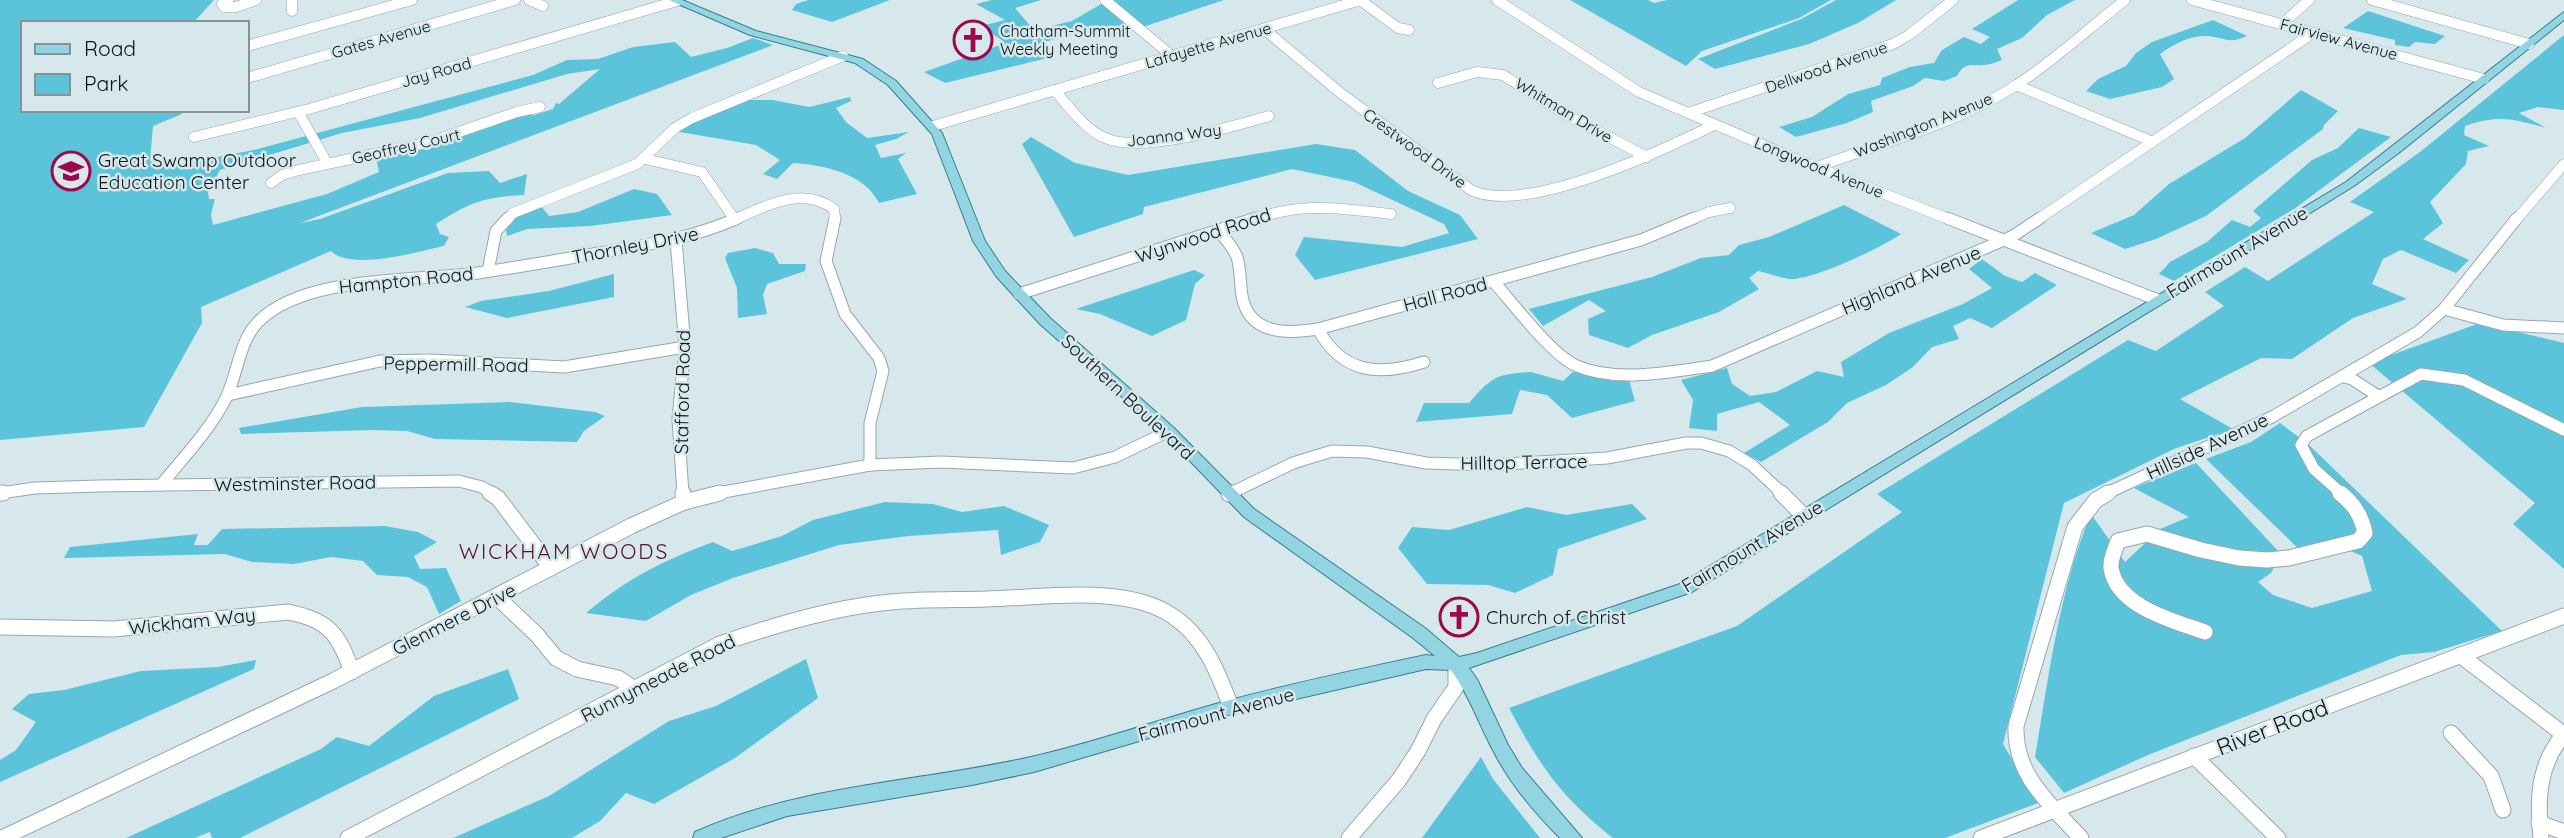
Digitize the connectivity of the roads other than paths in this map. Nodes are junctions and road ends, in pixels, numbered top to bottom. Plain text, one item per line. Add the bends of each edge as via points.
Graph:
1 (256, 0) edge
2 (292, 0) edge
3 (412, 0) edge
4 (515, 0) edge
5 (529, 0) edge
6 (1105, 0) edge
7 (1361, 0) edge
8 (1497, 0) edge
9 (1954, 0) edge
10 (2125, 0) edge
11 (2192, 0) edge
12 (2309, 0) edge
13 (2372, 0) edge
14 (675, 1) edge
15 (226, 4) edge
16 (542, 6) dead end
17 (292, 12) dead end
18 (2564, 15) edge
19 (2283, 24) junction
20 (1264, 29) junction
21 (1409, 30) dead end
22 (2313, 33) junction
23 (2529, 44) junction
24 (248, 46) edge
25 (1172, 56) junction
26 (843, 57) junction
27 (248, 78) edge
28 (2484, 79) junction
29 (1438, 83) dead end
30 (2016, 85) junction
31 (1054, 90) junction
32 (540, 107) dead end
33 (298, 111) junction
34 (1688, 113) junction
35 (1269, 116) dead end
36 (1714, 125) junction
37 (933, 126) junction
38 (194, 137) dead end
39 (2151, 141) junction
40 (1647, 157) junction
41 (645, 159) junction
42 (325, 164) junction
43 (2564, 164) edge
44 (1816, 167) junction
45 (271, 183) dead end
46 (1730, 208) dead end
47 (1391, 214) dead end
48 (735, 220) junction
49 (1218, 230) junction
50 (676, 240) junction
51 (2004, 240) junction
52 (488, 271) junction
53 (1493, 281) junction
54 (1019, 294) junction
55 (2158, 300) junction
56 (2444, 309) junction
57 (2564, 328) edge
58 (1318, 329) junction
59 (685, 347) junction
60 (1424, 362) dead end
61 (2345, 378) junction
62 (228, 394) junction
63 (2375, 395) junction
64 (2564, 430) edge
65 (1169, 431) junction
66 (870, 465) junction
67 (161, 485) junction
68 (0, 493) edge
69 (1229, 494) junction
70 (684, 502) junction
71 (1803, 515) junction
72 (551, 568) junction
73 (497, 597) junction
74 (2564, 615) edge
75 (0, 627) edge
76 (2205, 632) dead end
77 (2460, 655) junction
78 (1456, 664) junction
79 (352, 672) junction
80 (633, 688) junction
81 (1231, 707) junction
82 (2451, 733) dead end
83 (2564, 734) edge
84 (2194, 756) junction
85 (2056, 809) junction
86 (2504, 810) dead end
87 (2540, 830) edge
88 (2564, 832) edge
89 (2, 838) edge
90 (348, 838) edge
91 (702, 838) edge
92 (1349, 838) edge
93 (1573, 838) edge
94 (1981, 838) edge
95 (2081, 838) edge
96 (2278, 838) edge

1 - 15 street via 236,7
2 - 17 street
3 - 24 street
4 - 27 street, Gates Avenue
5 - 16 street
6 - 25 street
7 - 20 street, Lafayette Avenue
7 - 21 street via 1398,28
8 - 34 street, Longwood Avenue via 1626,85
9 - 34 street, Dellwood Avenue via 1899,41
10 - 30 street, Washington Avenue
11 - 19 street, Fairview Avenue
12 - 19 street
13 - 23 street
14 - 26 main road, Southern Boulevard via 753,33
14 - 33 street, Jay Road
18 - 23 main road, Fairmount Avenue
19 - 22 street, Fairview Avenue
20 - 25 street, Lafayette Avenue
20 - 40 street, Crestwood Drive via 1338,91 1480,195 1501,197 1574,184
22 - 28 street, Fairview Avenue
22 - 39 street, Highland Avenue
23 - 28 main road, Fairmount Avenue
25 - 31 street, Lafayette Avenue
26 - 37 main road, Southern Boulevard via 880,73
26 - 41 street, Hampton Road via 684,122
28 - 55 main road, Fairmount Avenue via 2350,184
29 - 40 street, Whitman Drive via 1477,72 1503,75
30 - 39 street
30 - 44 street, Washington Avenue via 1962,113
31 - 35 street, Joanna Way via 1102,136 1123,142 1212,132
31 - 37 street, Lafayette Avenue
32 - 42 street, Geoffrey Court via 424,143
33 - 38 street, Jay Road
33 - 42 street
34 - 36 street, Longwood Avenue
36 - 40 street, Crestwood Drive
36 - 44 street, Longwood Avenue
37 - 54 main road, Southern Boulevard via 979,241
39 - 51 street, Highland Avenue
41 - 48 street via 702,172
41 - 52 street, Hampton Road via 513,213 496,231
42 - 45 street, Geoffrey Court
43 - 56 street, Hillside Avenue
44 - 51 street, Longwood Avenue
46 - 53 street, Hall Road via 1641,240
47 - 49 street, Wynwood Road via 1305,206
48 - 50 street, Thornley Drive
48 - 66 street, Thornley Drive via 796,198 820,200 834,209 826,261 845,314 883,371 870,423
49 - 54 street, Wynwood Road
49 - 58 street, Hall Road via 1238,261 1250,317 1274,330
50 - 52 street, Thornley Drive
50 - 59 street, Stafford Road
51 - 53 street, Highland Avenue via 1721,362 1689,371 1609,373 1576,366 1554,350
51 - 55 street, Longwood Avenue
52 - 62 street, Hampton Road via 332,288 289,302 267,314 248,333
53 - 58 street, Hall Road
54 - 65 main road, Southern Boulevard
55 - 71 main road, Fairmount Avenue
56 - 57 street via 2509,326
56 - 61 street, Hillside Avenue via 2418,332
58 - 60 street via 1341,360 1356,366 1401,367
59 - 62 street, Peppermill Road via 564,367 380,361
59 - 70 street, Stafford Road via 678,419
61 - 63 street
61 - 85 street, Hillside Avenue via 2208,449 2119,486 2081,516 2014,736 2020,763
62 - 67 street, Hampton Road
63 - 64 street via 2421,374 2450,376
63 - 76 street via 2307,436 2301,445 2309,463 2359,510 2365,533 2358,541 2267,560 2201,550 2147,534 2118,541 2111,567 2117,584 2131,598 2166,618
65 - 66 street, Glenmere Drive via 1115,457 1073,468 941,462
65 - 69 main road, Southern Boulevard
66 - 70 street, Glenmere Drive
67 - 68 street, Westminster Road
67 - 72 street, Westminster Road via 471,483 498,498
69 - 71 street, Hilltop Terrace via 1317,454 1342,449 1416,462 1481,464 1600,460 1700,443 1736,454
69 - 78 main road, Southern Boulevard via 1271,531 1419,633
70 - 72 street, Glenmere Drive
71 - 78 main road, Fairmount Avenue via 1686,588 1526,645
72 - 73 street, Glenmere Drive
73 - 79 street, Glenmere Drive
73 - 80 street via 556,658 577,669 618,678
74 - 77 street, River Road
75 - 79 street, Wickham Way via 126,629 297,613 329,625
77 - 83 street
77 - 84 street, River Road
78 - 81 main road, Fairmount Avenue via 1426,662
78 - 92 street via 1456,687 1418,751
78 - 93 main road, Southern Boulevard via 1516,773
79 - 89 street, Glenmere Drive
80 - 81 street, Runnymeade Road via 720,644 842,610 915,600 1098,596 1153,607 1192,631 1217,667
80 - 90 street, Runnymeade Road
81 - 91 main road, Fairmount Avenue via 1034,764 787,808
82 - 86 street via 2491,773
83 - 87 street via 2541,775
84 - 85 street, River Road
84 - 96 street
85 - 94 street, River Road
85 - 95 street, Hillside Avenue
87 - 88 street

